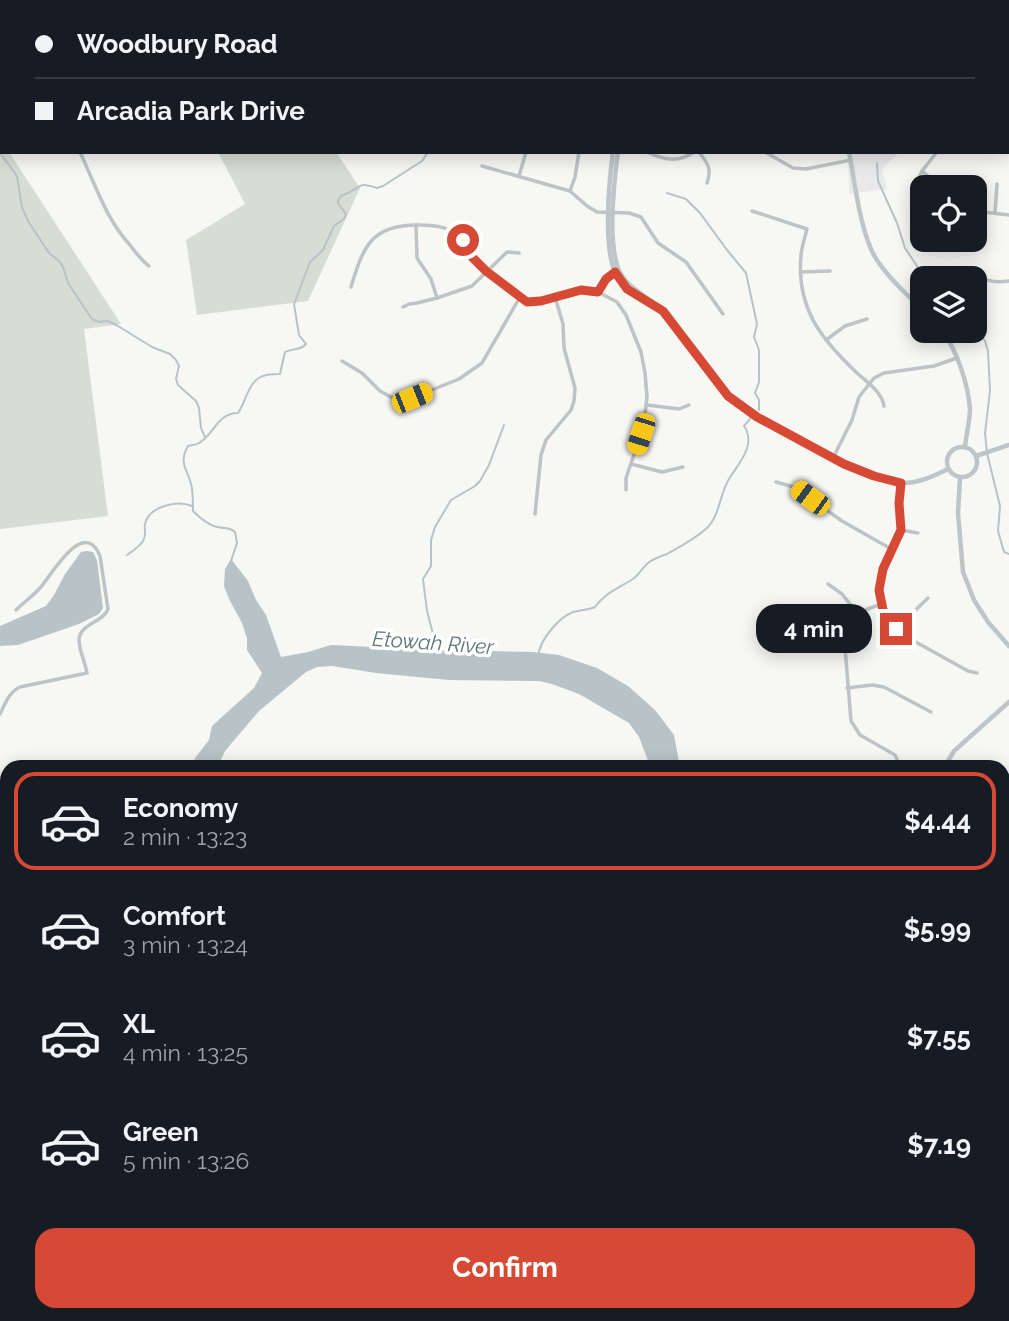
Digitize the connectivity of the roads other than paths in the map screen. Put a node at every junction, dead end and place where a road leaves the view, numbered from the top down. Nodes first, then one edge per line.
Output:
1 (81, 154) edge
2 (525, 154) edge
3 (579, 154) edge
4 (615, 154) edge
5 (651, 154) edge
6 (691, 154) edge
7 (700, 154) edge
8 (768, 154) edge
9 (850, 154) edge
10 (935, 154) edge
11 (851, 160) junction
12 (482, 166) dead end
13 (922, 171) junction
14 (920, 175) edge
15 (927, 175) edge
16 (519, 176) junction
17 (707, 183) dead end
18 (997, 184) dead end
19 (570, 191) junction
20 (751, 211) dead end
21 (611, 212) junction
22 (987, 212) edge
23 (995, 213) junction
24 (1009, 215) edge
25 (416, 225) junction
26 (519, 253) dead end
27 (149, 266) dead end
28 (486, 271) junction
29 (617, 271) junction
30 (831, 271) dead end
31 (801, 272) junction
32 (987, 281) edge
33 (1009, 281) edge
34 (351, 287) dead end
35 (598, 292) junction
36 (520, 297) junction
37 (555, 297) junction
38 (910, 297) edge
39 (437, 298) junction
40 (403, 307) dead end
41 (723, 314) dead end
42 (867, 318) dead end
43 (826, 341) junction
44 (949, 343) edge
45 (957, 358) junction
46 (342, 361) dead end
47 (869, 383) junction
48 (646, 405) junction
49 (689, 405) dead end
50 (884, 406) dead end
51 (1009, 445) edge
52 (965, 447) junction
53 (976, 456) junction
54 (833, 458) junction
55 (631, 464) junction
56 (683, 467) dead end
57 (948, 469) junction
58 (960, 478) junction
59 (776, 482) dead end
60 (901, 483) junction
61 (626, 490) dead end
62 (535, 514) dead end
63 (901, 530) junction
64 (918, 533) dead end
65 (893, 550) junction
66 (828, 584) dead end
67 (928, 598) dead end
68 (882, 604) junction
69 (16, 611) dead end
70 (857, 613) junction
71 (896, 629) junction
72 (1009, 646) edge
73 (977, 673) dead end
74 (848, 688) junction
75 (1009, 702) edge
76 (931, 712) dead end
77 (0, 715) edge
78 (897, 760) edge
79 (949, 760) edge

1 - 27 street
2 - 16 street
3 - 19 street
4 - 21 street
5 - 6 street
7 - 17 street
8 - 11 street
9 - 11 street
10 - 13 street
11 - 38 street
12 - 16 street
13 - 14 street
13 - 15 street
16 - 19 street
18 - 23 street
19 - 21 street
20 - 31 street
21 - 29 street
21 - 41 street
22 - 23 street
23 - 24 street
25 - 28 street
25 - 34 street
25 - 39 street
26 - 28 street
28 - 36 street
28 - 39 street
29 - 35 street
29 - 54 street
30 - 31 street
31 - 43 street
32 - 33 street
35 - 37 street
35 - 48 street
36 - 37 street
36 - 46 street
37 - 62 street
39 - 40 street
42 - 43 street
43 - 47 street
44 - 45 street
45 - 47 street
45 - 52 street
47 - 50 street
47 - 54 street
48 - 49 street
48 - 55 street
51 - 53 street
52 - 53 street
52 - 57 street
53 - 58 street
54 - 60 street
55 - 56 street
55 - 61 street
57 - 58 street
57 - 60 street
58 - 72 street
59 - 65 street
60 - 63 street
63 - 64 street
63 - 65 street
65 - 68 street
66 - 70 street
67 - 71 street
68 - 70 street
68 - 71 street
69 - 77 street
70 - 74 street
71 - 73 street
74 - 76 street
74 - 78 street
75 - 79 street

